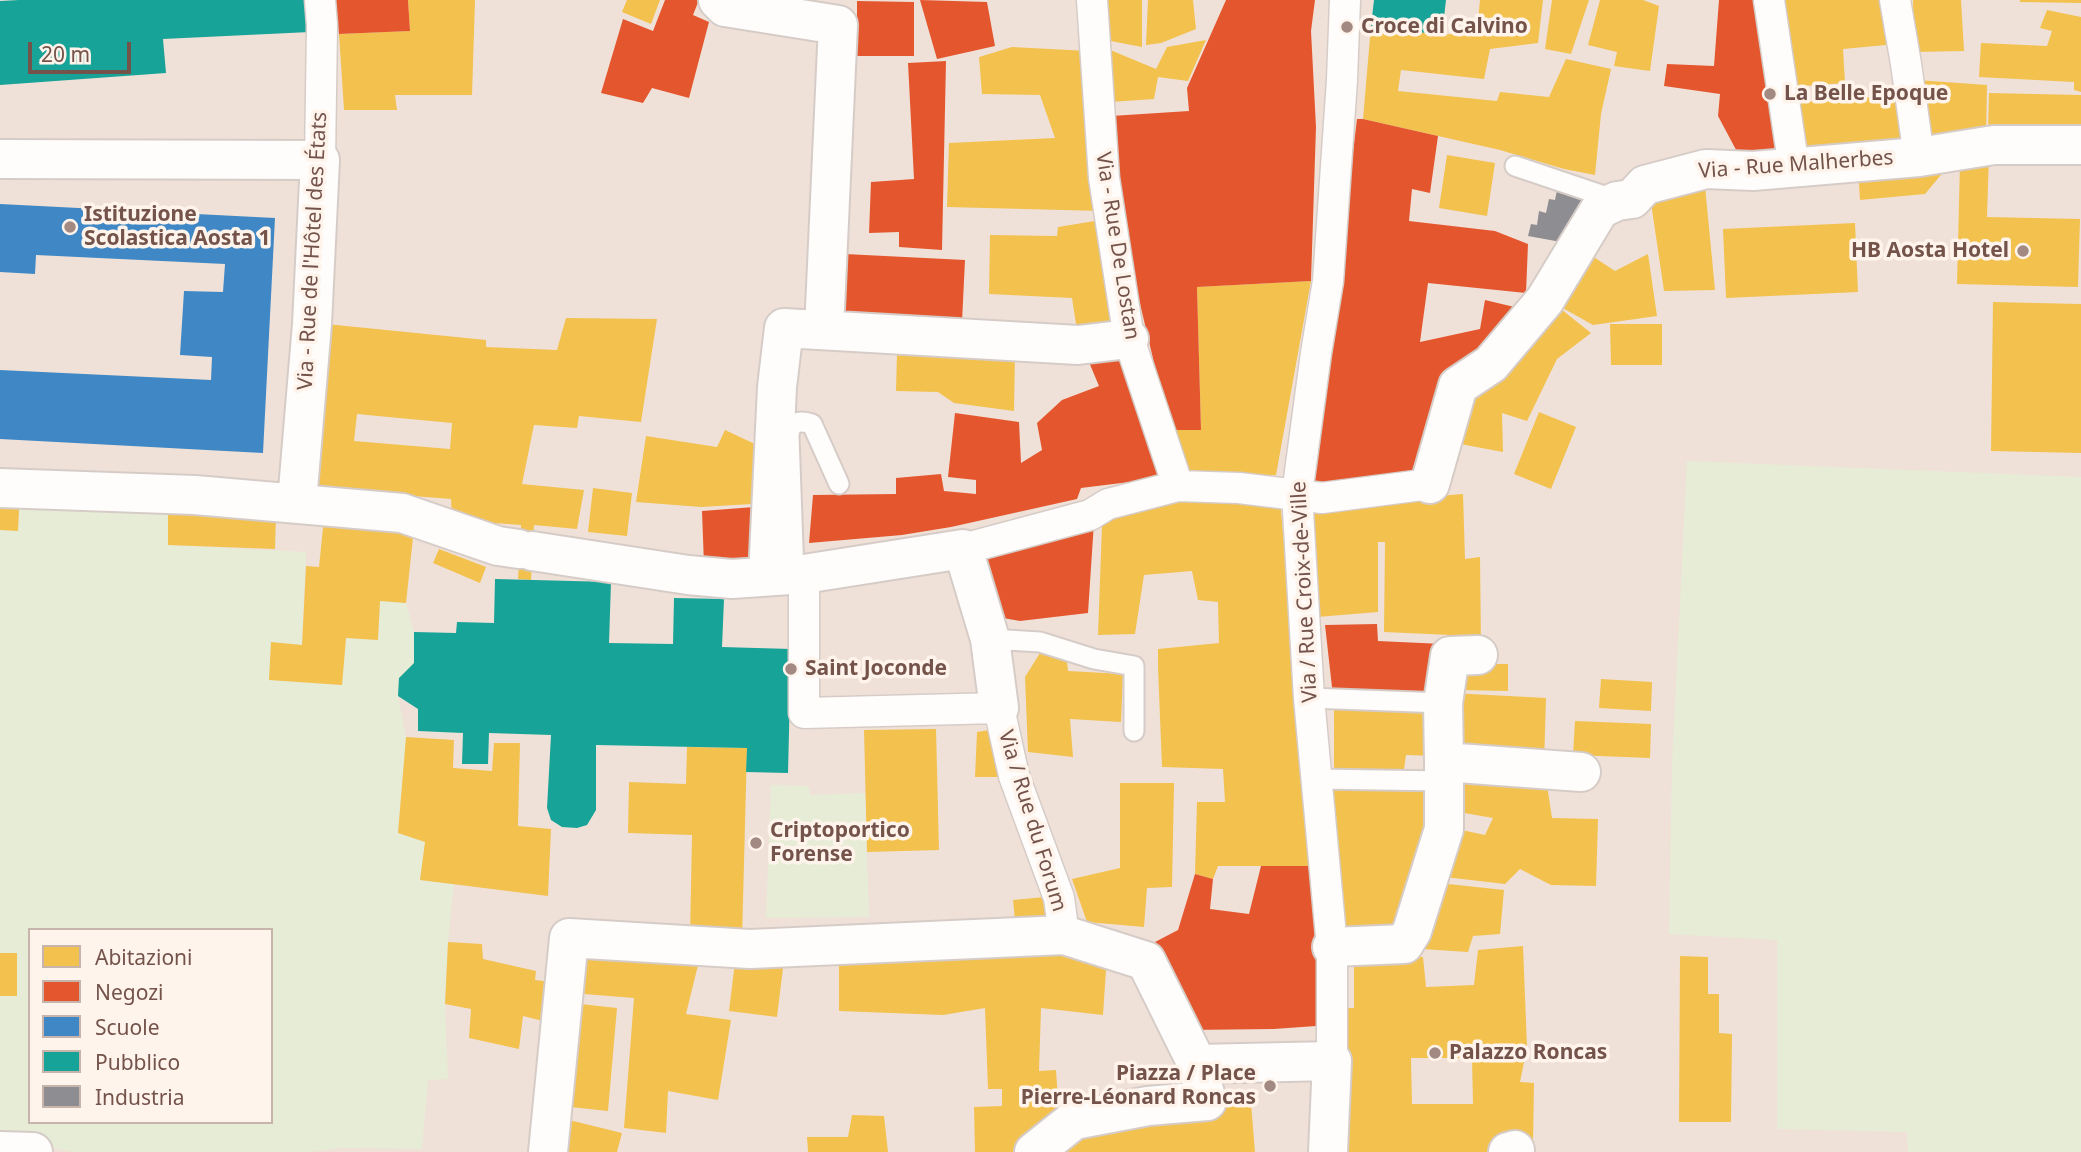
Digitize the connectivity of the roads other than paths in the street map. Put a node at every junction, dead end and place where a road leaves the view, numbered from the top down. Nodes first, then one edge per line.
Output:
1 (320, 0) edge
2 (718, 0) edge
3 (1092, 0) edge
4 (1345, 0) edge
5 (1769, 0) edge
6 (1895, 0) edge
7 (2081, 145) edge
8 (1919, 157) junction
9 (0, 159) edge
10 (320, 160) junction
11 (1515, 166) dead end
12 (1794, 168) junction
13 (1617, 201) junction
14 (824, 330) junction
15 (1129, 339) junction
16 (839, 484) dead end
17 (1430, 484) joint
18 (1178, 485) junction
19 (0, 488) edge
20 (1297, 494) junction
21 (297, 502) junction
22 (963, 548) junction
23 (789, 575) junction
24 (990, 639) junction
25 (1478, 656) dead end
26 (1309, 698) junction
27 (1443, 703) junction
28 (999, 708) junction
29 (1134, 731) dead end
30 (1444, 771) junction
31 (1581, 772) dead end
32 (1317, 779) junction
33 (1064, 935) junction
34 (1332, 947) junction
35 (1332, 1061) junction
36 (1197, 1064) junction
37 (0, 1151) edge
38 (33, 1152) edge
39 (548, 1152) edge
40 (1034, 1152) edge
41 (1328, 1152) edge

1 - 10 street, Via - Rue de l'Hôtel des États
2 - 14 street
3 - 15 street, Via - Rue De Lostan
4 - 20 street, Via / Rue Croix-de-Ville
5 - 12 street
6 - 8 street
7 - 8 street, Via - Rue Malherbes
8 - 12 street, Via - Rue Malherbes
9 - 10 street
10 - 21 street, Via - Rue de l'Hôtel des États
11 - 13 lane
12 - 13 street, Via - Rue Malherbes
13 - 17 street, Via - Rue Malherbes
14 - 15 street
14 - 23 street
15 - 18 street, Via - Rue De Lostan
16 - 23 lane
17 - 20 street
18 - 20 street
18 - 22 street
19 - 21 street
20 - 26 street, Via / Rue Croix-de-Ville
21 - 23 street
22 - 23 street
22 - 24 street
23 - 28 street
24 - 28 street
24 - 29 lane
25 - 27 street
26 - 27 lane
26 - 32 street, Via / Rue Croix-de-Ville
27 - 30 street
28 - 33 street, Via / Rue du Forum
30 - 31 street
30 - 32 lane
30 - 34 street
32 - 34 street, Via / Rue Croix-de-Ville
33 - 36 street
33 - 39 street
34 - 35 street, Via / Rue Croix-de-Ville
35 - 36 street
35 - 41 street
36 - 40 street
37 - 38 street

